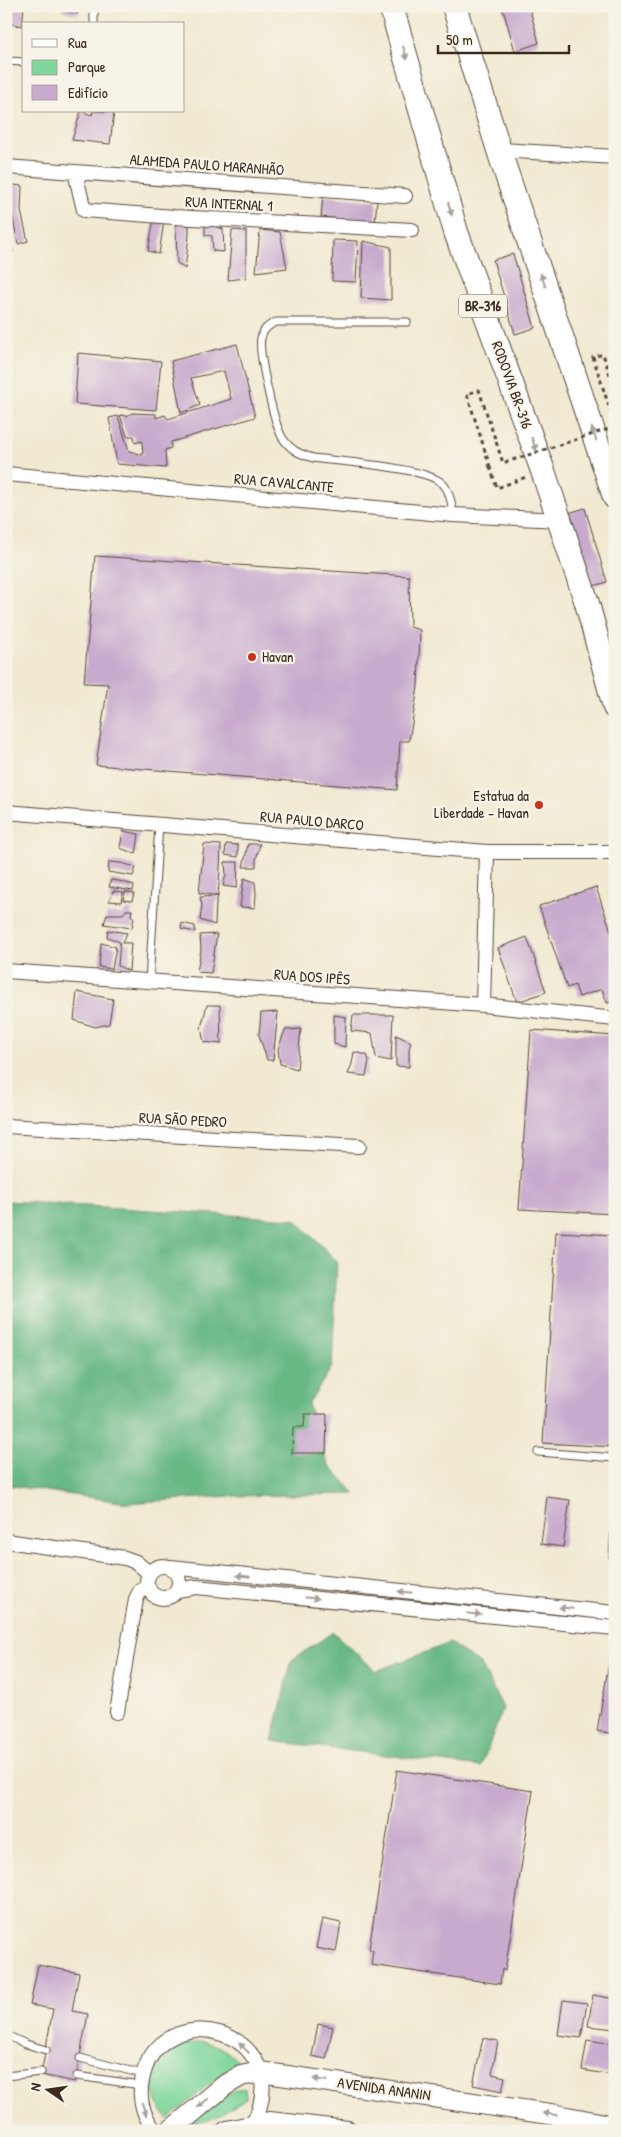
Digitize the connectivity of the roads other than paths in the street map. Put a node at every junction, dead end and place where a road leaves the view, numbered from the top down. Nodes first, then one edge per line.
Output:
1 (94, 6) edge
2 (391, 6) edge
3 (454, 6) edge
4 (94, 22) edge
5 (6, 61) edge
6 (22, 62) edge
7 (500, 150) junction
8 (615, 157) edge
9 (6, 167) edge
10 (75, 172) junction
11 (406, 196) dead end
12 (412, 230) dead end
13 (407, 322) dead end
14 (6, 474) edge
15 (614, 491) edge
16 (453, 515) junction
17 (560, 520) junction
18 (615, 706) edge
19 (6, 812) edge
20 (159, 825) junction
21 (486, 852) junction
22 (615, 852) edge
23 (6, 971) edge
24 (149, 982) junction
25 (483, 1005) junction
26 (615, 1020) edge
27 (6, 1126) edge
28 (359, 1146) dead end
29 (538, 1452) dead end
30 (615, 1458) edge
31 (6, 1542) edge
32 (171, 1567) junction
33 (148, 1580) junction
34 (177, 1590) junction
35 (615, 1613) edge
36 (615, 1628) edge
37 (117, 1712) dead end
38 (6, 2035) edge
39 (46, 2050) dead end
40 (80, 2058) dead end
41 (42, 2072) dead end
42 (260, 2072) junction
43 (6, 2076) edge
44 (77, 2076) dead end
45 (142, 2080) junction
46 (253, 2124) junction
47 (615, 2126) edge
48 (156, 2131) edge
49 (170, 2131) edge
50 (227, 2131) edge
51 (347, 2131) edge

1 - 4 lane
2 -> 17 highway, RODOVIA BR-316 / BR-316
3 - 7 highway
5 - 6 lane
7 - 8 street
15 -> 7 highway
9 - 10 street, ALAMEDA PAULO MARANHÃO
10 - 11 street, ALAMEDA PAULO MARANHÃO
10 - 12 street, RUA INTERNAL 1
13 - 16 lane
14 - 16 street, RUA CAVALCANTE
16 - 17 street, RUA CAVALCANTE
17 - 18 highway, RODOVIA BR-316 / BR-316
19 - 20 street, RUA PAULO DARCO
20 - 21 street, RUA PAULO DARCO
20 - 24 lane
21 - 22 street, RUA PAULO DARCO
21 - 25 street
23 - 24 street, RUA DOS IPÊS
24 - 25 street, RUA DOS IPÊS
25 - 26 street, RUA DOS IPÊS
27 - 28 street, RUA SÃO PEDRO
29 - 30 lane
31 - 33 street
32 - 33 street
32 - 34 street
35 -> 32 street
33 - 34 street
33 - 37 street
34 -> 36 street
38 - 39 lane
40 - 45 lane
41 - 43 lane
42 -> 45 street
42 - 46 street
47 -> 42 main road, AVENIDA ANANIN
42 -> 49 main road, AVENIDA ANANIN
44 - 45 lane
45 -> 48 street
46 - 50 main road
46 - 51 main road

